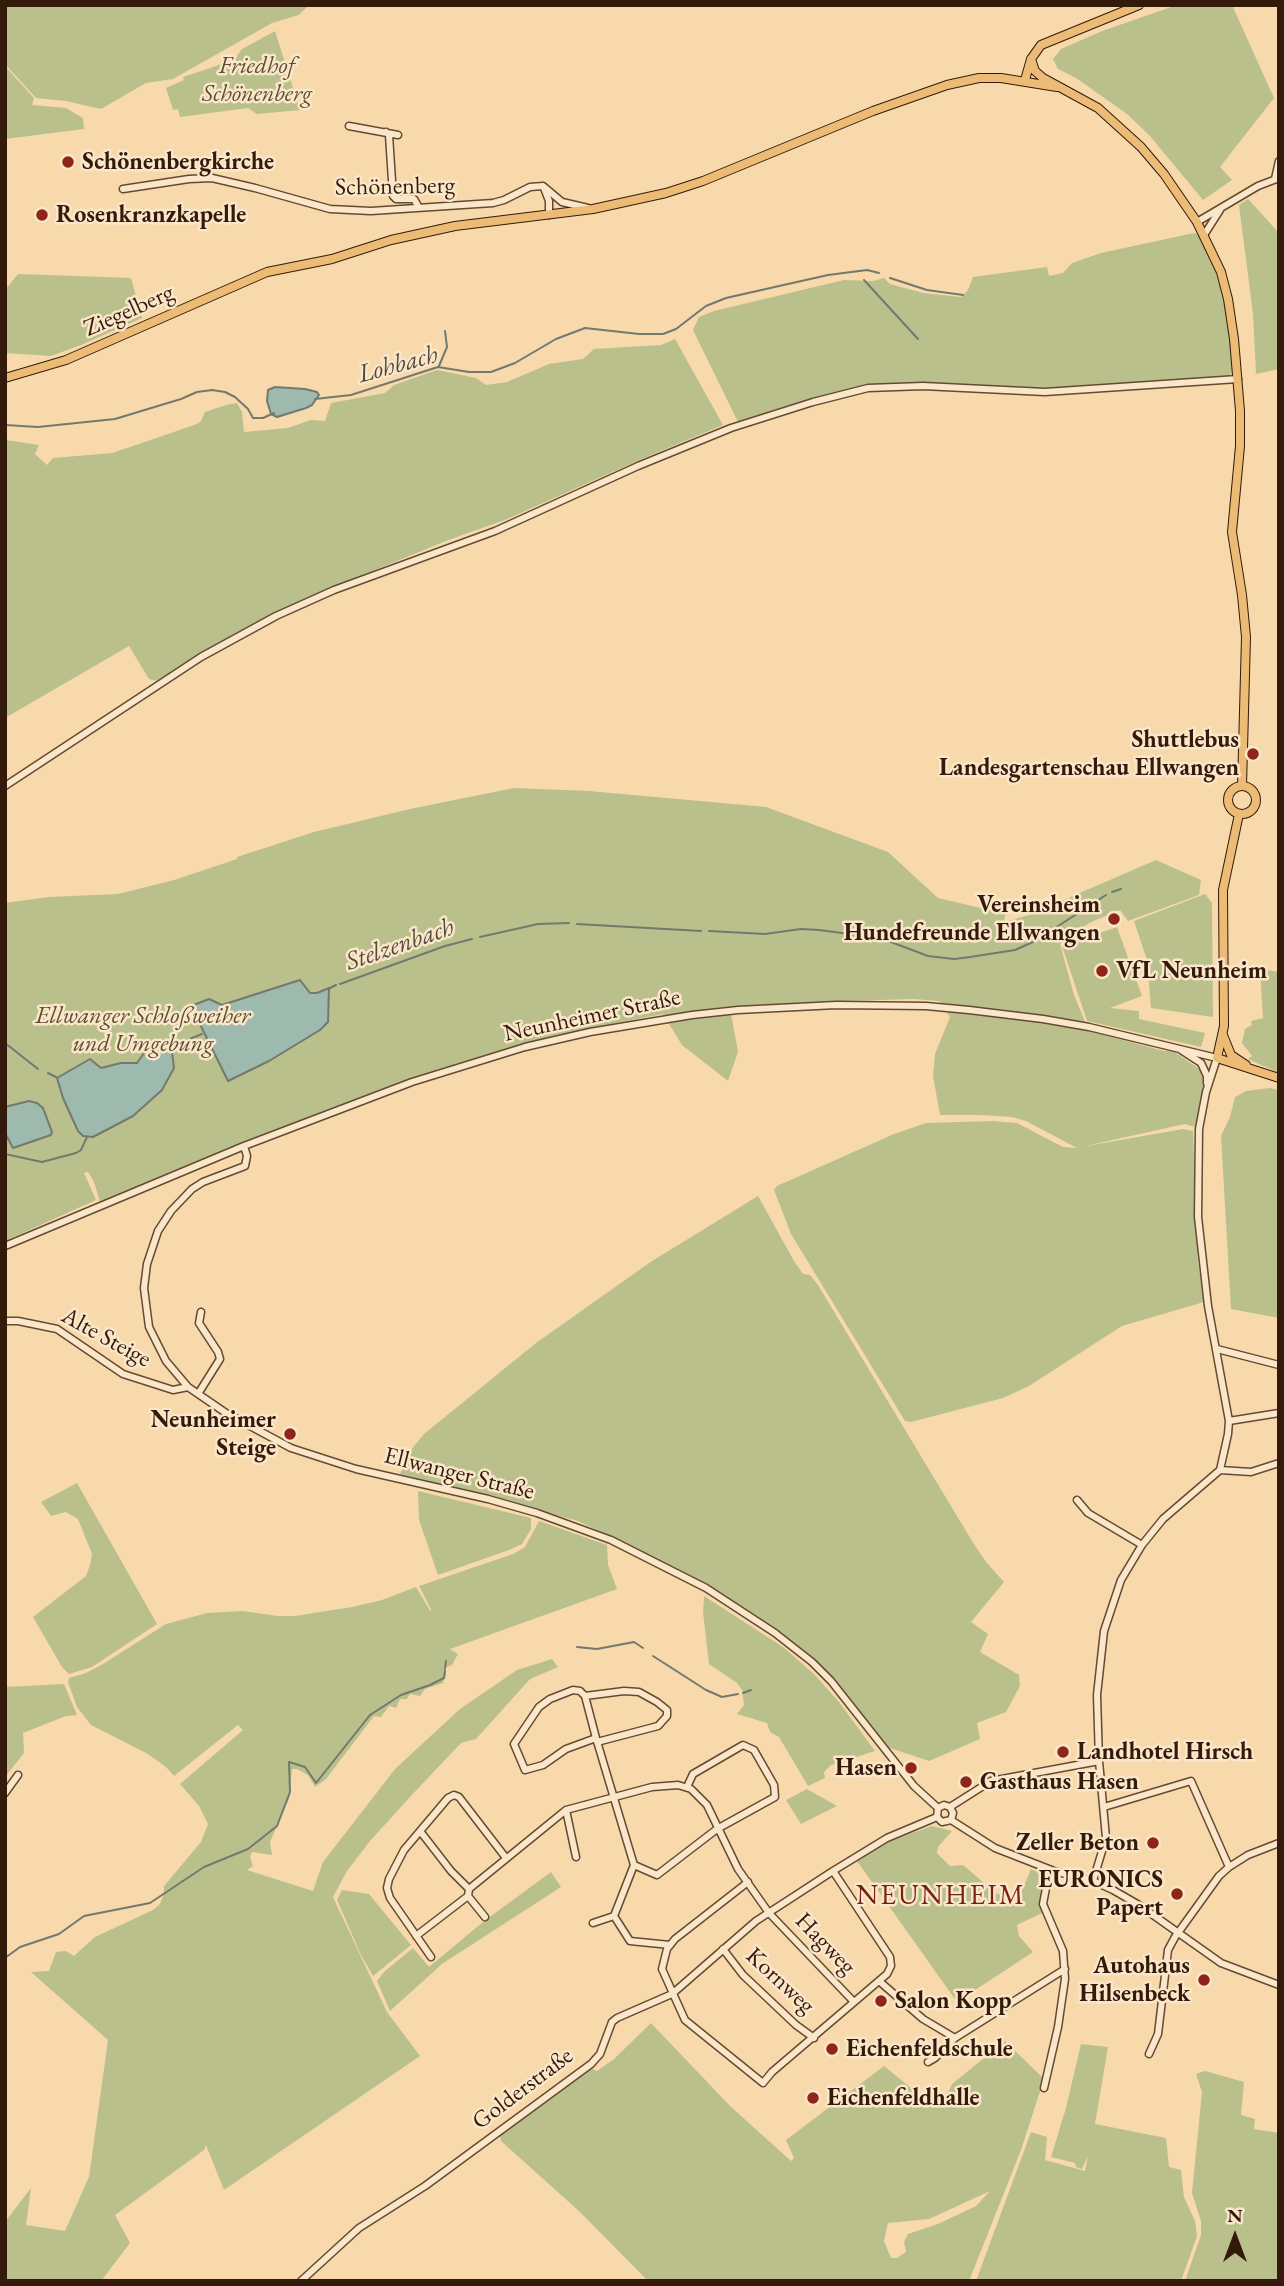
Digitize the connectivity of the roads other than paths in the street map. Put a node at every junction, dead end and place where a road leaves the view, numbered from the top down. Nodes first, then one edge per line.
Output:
1 (1139, 5) edge
2 (1031, 59) junction
3 (1025, 80) junction
4 (1057, 87) junction
5 (349, 126) dead end
6 (386, 132) junction
7 (398, 135) dead end
8 (1279, 161) edge
9 (1277, 179) edge
10 (543, 186) junction
11 (123, 189) dead end
12 (557, 199) junction
13 (418, 206) junction
14 (1221, 208) junction
15 (593, 209) junction
16 (551, 214) junction
17 (1197, 222) junction
18 (1205, 235) junction
19 (5, 379) edge
20 (1238, 379) junction
21 (5, 786) edge
22 (1242, 786) junction
23 (1239, 814) junction
24 (1223, 1034) junction
25 (1175, 1047) junction
26 (1217, 1058) junction
27 (1251, 1069) junction
28 (1279, 1078) edge
29 (1206, 1092) junction
30 (244, 1146) junction
31 (5, 1246) edge
32 (201, 1312) dead end
33 (5, 1321) edge
34 (1217, 1349) junction
35 (1279, 1365) edge
36 (188, 1387) junction
37 (198, 1394) junction
38 (1279, 1413) edge
39 (1229, 1421) junction
40 (1279, 1464) edge
41 (1220, 1470) junction
42 (1077, 1500) dead end
43 (1142, 1545) junction
44 (584, 1696) junction
45 (597, 1740) junction
46 (1099, 1761) junction
47 (18, 1775) dead end
48 (687, 1787) junction
49 (5, 1793) edge
50 (615, 1799) junction
51 (950, 1807) junction
52 (1104, 1807) junction
53 (938, 1808) junction
54 (566, 1810) junction
55 (937, 1817) junction
56 (951, 1820) junction
57 (717, 1829) junction
58 (420, 1831) junction
59 (1279, 1843) edge
60 (576, 1857) dead end
61 (506, 1858) junction
62 (634, 1865) junction
63 (1228, 1867) junction
64 (833, 1871) junction
65 (1054, 1871) junction
66 (1093, 1881) junction
67 (748, 1882) junction
68 (469, 1892) junction
69 (769, 1913) junction
70 (614, 1916) junction
71 (485, 1917) dead end
72 (593, 1923) dead end
73 (1178, 1933) junction
74 (416, 1936) junction
75 (670, 1945) junction
76 (723, 1950) junction
77 (431, 1957) dead end
78 (1065, 1969) junction
79 (879, 1981) junction
80 (1279, 1985) edge
81 (671, 1994) junction
82 (854, 2002) junction
83 (814, 2038) junction
84 (955, 2038) junction
85 (1149, 2054) dead end
86 (928, 2062) dead end
87 (1044, 2088) dead end
88 (301, 2281) edge

1 - 2 main road
2 - 3 main road
2 - 4 main road
3 - 4 main road, Ziegelberg
3 - 15 main road, Ziegelberg
4 - 17 main road
5 - 6 street
6 - 7 street
6 - 13 street
8 - 9 street
9 - 14 street
10 - 12 street
10 - 13 street, Schönenberg
10 - 16 street
11 - 13 street, Schönenberg
12 - 15 street
12 - 16 street
14 - 17 street
14 - 18 street
15 - 16 main road, Ziegelberg
16 - 19 main road, Ziegelberg
17 - 18 main road
18 - 20 main road
20 - 21 street
20 - 22 main road
22 - 23 main road
22 - 23 main road
23 - 24 main road
24 - 26 main road
24 - 27 main road
25 - 26 street, Neunheimer Straße
25 - 29 street
25 - 30 street, Neunheimer Straße
26 - 27 main road
26 - 29 street
27 - 28 main road
29 - 34 street
30 - 31 street, Neunheimer Straße
30 - 36 street, Ellwanger Straße
32 - 37 street
33 - 36 street, Alte Steige
34 - 35 street
34 - 39 street
36 - 37 street, Ellwanger Straße
37 - 53 street, Ellwanger Straße
38 - 39 street
39 - 41 street
40 - 41 street
41 - 43 street
42 - 43 street
43 - 46 street
44 - 45 street
44 - 45 street
44 - 45 street
45 - 50 street
46 - 51 street
46 - 52 street
47 - 49 street
48 - 50 street
48 - 57 street, Hagweg
48 - 57 street
50 - 54 street
50 - 62 street
51 - 53 street
51 - 56 street
52 - 63 street
52 - 66 street
53 - 55 street
54 - 60 street
54 - 61 street
55 - 56 street
55 - 64 street, Golderstraße
56 - 65 street
57 - 62 street
57 - 67 street, Hagweg
58 - 61 street
58 - 68 street
58 - 74 street
59 - 63 street
61 - 68 street
62 - 70 street
63 - 73 street
64 - 69 street, Golderstraße
64 - 79 street
65 - 66 street
65 - 78 street
66 - 73 street
67 - 69 street, Hagweg
67 - 75 street
68 - 71 street
68 - 74 street
69 - 76 street, Golderstraße
69 - 82 street, Hagweg
70 - 72 street
70 - 75 street
73 - 80 street
73 - 85 street
74 - 77 street
75 - 81 street
76 - 81 street, Golderstraße
76 - 83 street, Kornweg
78 - 84 street
78 - 87 street
79 - 82 street
79 - 84 street
81 - 83 street
81 - 88 street, Golderstraße
82 - 83 street
84 - 86 street

